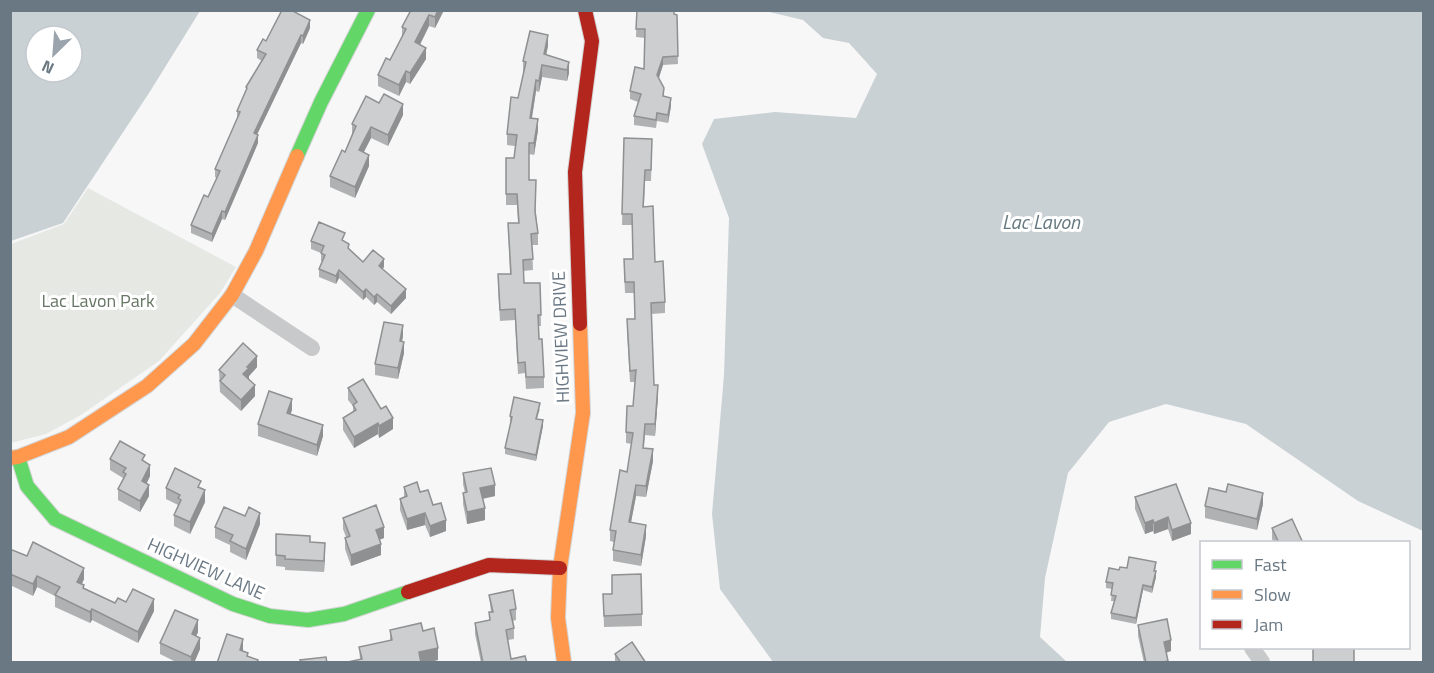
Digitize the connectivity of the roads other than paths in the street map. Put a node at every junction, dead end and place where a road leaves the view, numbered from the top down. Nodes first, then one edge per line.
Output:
1 (368, 10) edge
2 (585, 10) edge
3 (232, 295) junction
4 (312, 348) dead end
5 (14, 457) edge
6 (560, 568) junction
7 (1253, 649) edge
8 (564, 663) edge
9 (1262, 663) edge

1 - 3 street
2 - 6 street, HIGHVIEW DRIVE
3 - 4 street
3 - 5 street
5 - 6 street, HIGHVIEW LANE
6 - 8 street, HIGHVIEW DRIVE
7 - 9 street

